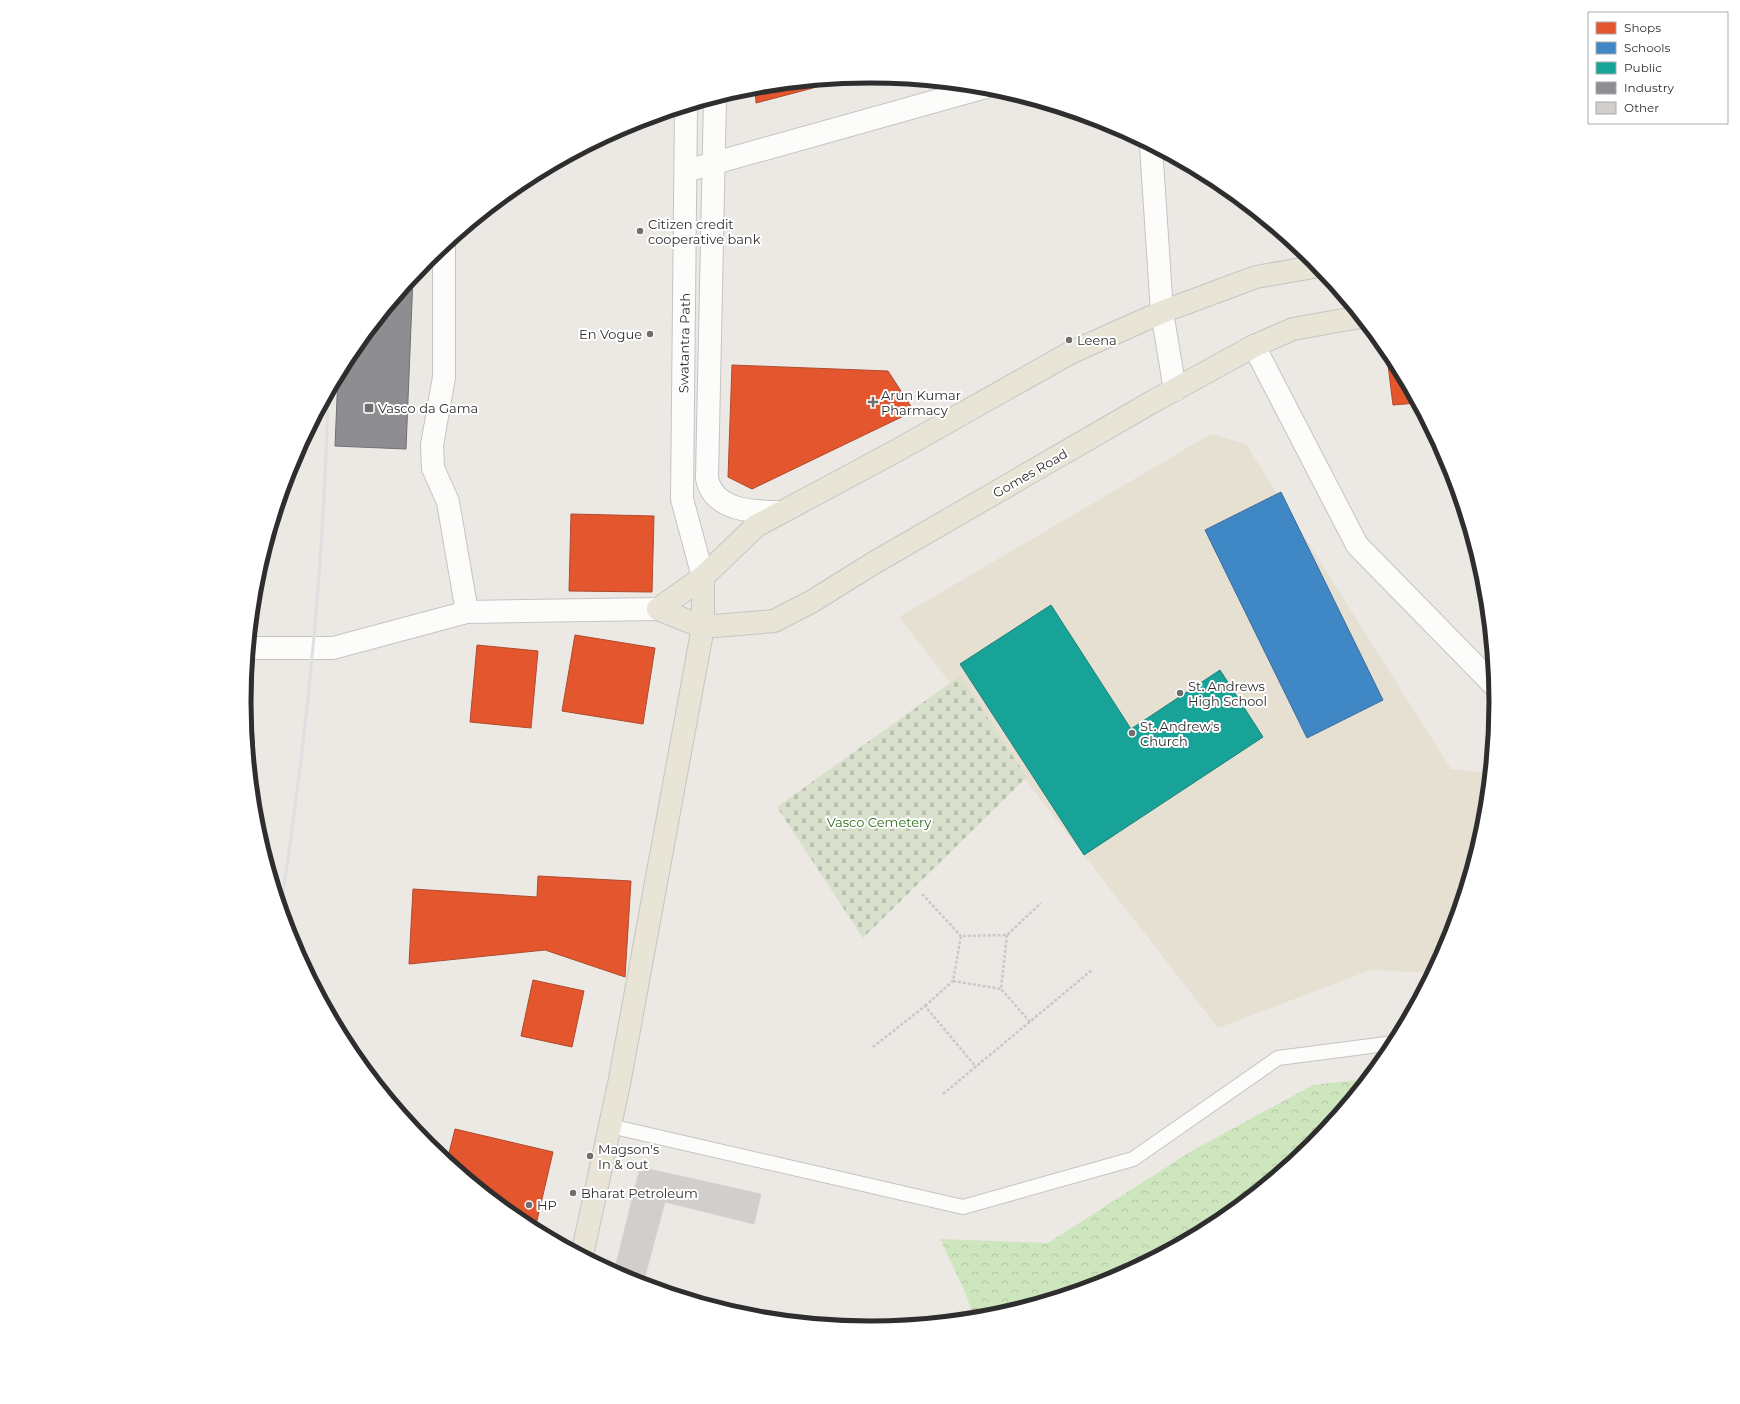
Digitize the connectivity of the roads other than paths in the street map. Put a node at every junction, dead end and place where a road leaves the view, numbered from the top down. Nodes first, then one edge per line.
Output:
1 (970, 91) edge
2 (715, 103) edge
3 (686, 111) edge
4 (1151, 151) edge
5 (715, 162) junction
6 (686, 170) junction
7 (444, 253) edge
8 (1311, 267) edge
9 (1162, 312) junction
10 (1355, 318) edge
11 (1254, 346) junction
12 (1175, 390) junction
13 (780, 512) junction
14 (703, 577) junction
15 (658, 609) junction
16 (467, 612) junction
17 (703, 627) junction
18 (253, 648) edge
19 (1488, 679) edge
20 (1386, 1044) edge
21 (610, 1126) junction
22 (583, 1250) edge

1 - 5 street
2 - 5 street, Swatantra Path
3 - 6 street, Swatantra Path
4 - 9 street
5 - 6 street
5 - 13 street, Swatantra Path
6 - 14 street, Swatantra Path
7 - 16 street
8 - 9 main road
9 - 12 street
9 - 13 main road
10 - 11 main road, Gomes Road
11 - 12 main road, Gomes Road
11 - 19 street
12 - 17 main road, Gomes Road
13 - 14 main road
14 - 15 main road
14 - 17 main road
15 - 16 street
15 - 17 main road
16 - 18 street
17 - 21 main road
20 - 21 lane
21 - 22 main road

